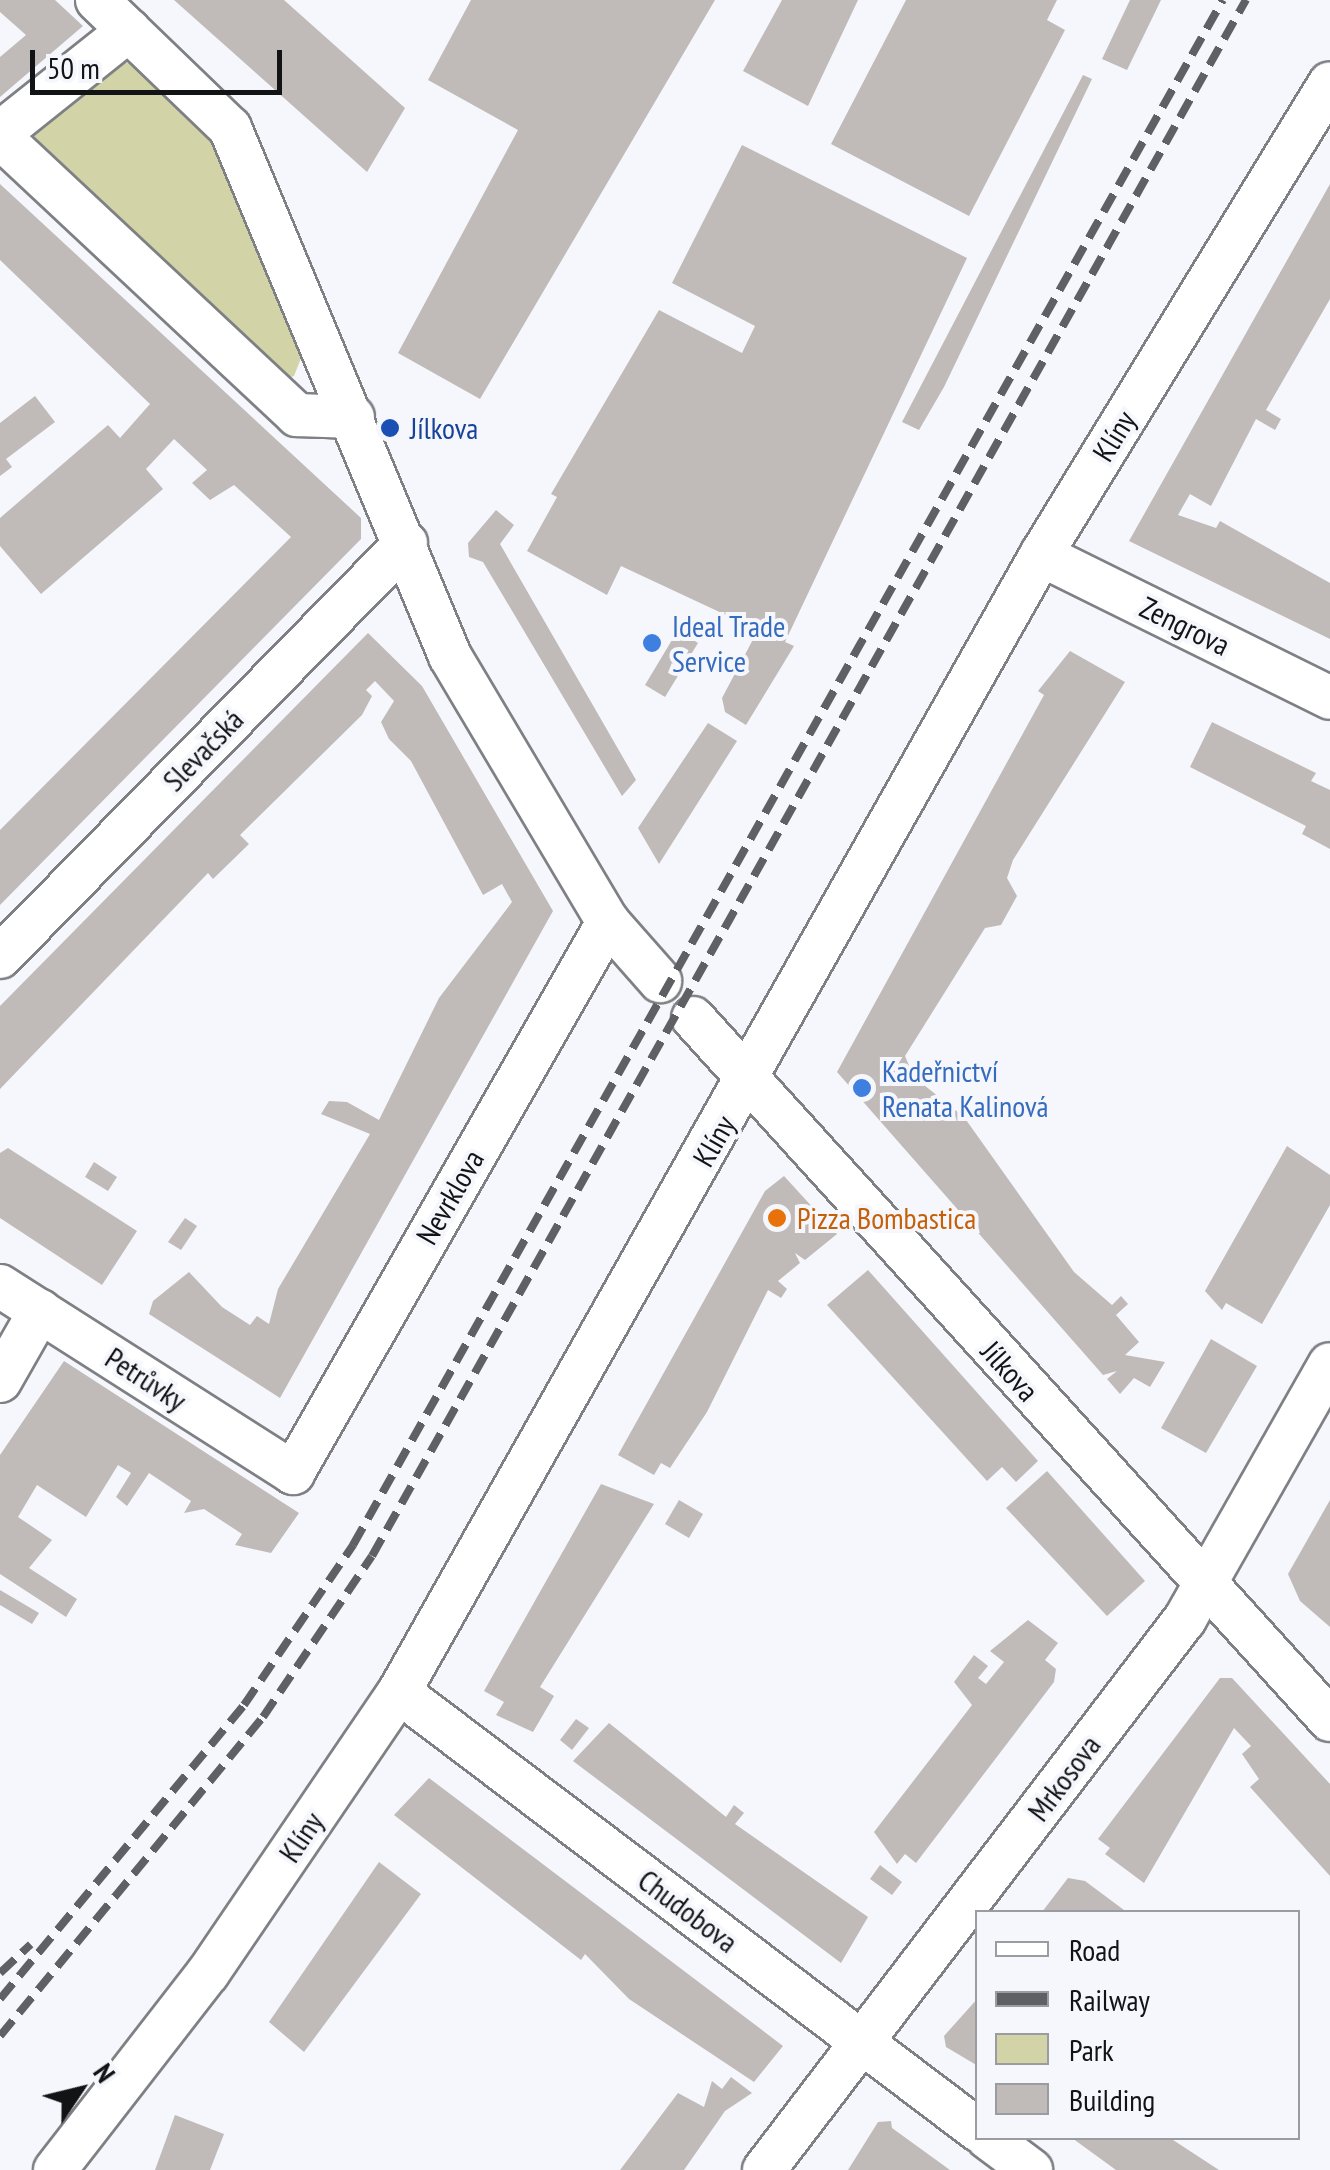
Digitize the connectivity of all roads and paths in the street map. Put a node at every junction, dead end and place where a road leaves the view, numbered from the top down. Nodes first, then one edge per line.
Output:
1 (96, 0) edge
2 (129, 30) junction
3 (1330, 83) edge
4 (0, 135) edge
5 (353, 417) junction
6 (406, 543) junction
7 (1041, 555) junction
8 (1330, 698) edge
9 (608, 922) junction
10 (0, 957) edge
11 (660, 981) dead end
12 (693, 1018) dead end
13 (749, 1080) junction
14 (0, 1286) edge
15 (40, 1312) junction
16 (1330, 1364) edge
17 (0, 1381) edge
18 (293, 1473) joint
19 (1205, 1587) junction
20 (399, 1692) junction
21 (1330, 1720) edge
22 (864, 2044) junction
23 (975, 2128) edge
24 (991, 2140) edge
25 (55, 2170) edge
26 (764, 2170) edge
27 (1031, 2170) edge

1 - 2 street
2 - 4 street
2 - 5 street
3 - 7 street, Klíny
4 - 5 street
5 - 6 street
6 - 9 street
6 - 10 street, Slevačská
7 - 8 street, Zengrova
7 - 13 street, Klíny
9 - 11 street
9 - 18 street, Nevrklova
12 - 13 street, Jílkova
13 - 19 street, Jílkova
13 - 20 street, Klíny
14 - 15 street, Petrůvky
15 - 17 street
15 - 18 street, Petrůvky
16 - 19 street, Mrkosova
19 - 21 street, Jílkova
19 - 22 street, Mrkosova
20 - 22 street, Chudobova
20 - 25 street, Klíny
22 - 23 street, Chudobova
22 - 26 street, Mrkosova
24 - 27 street

